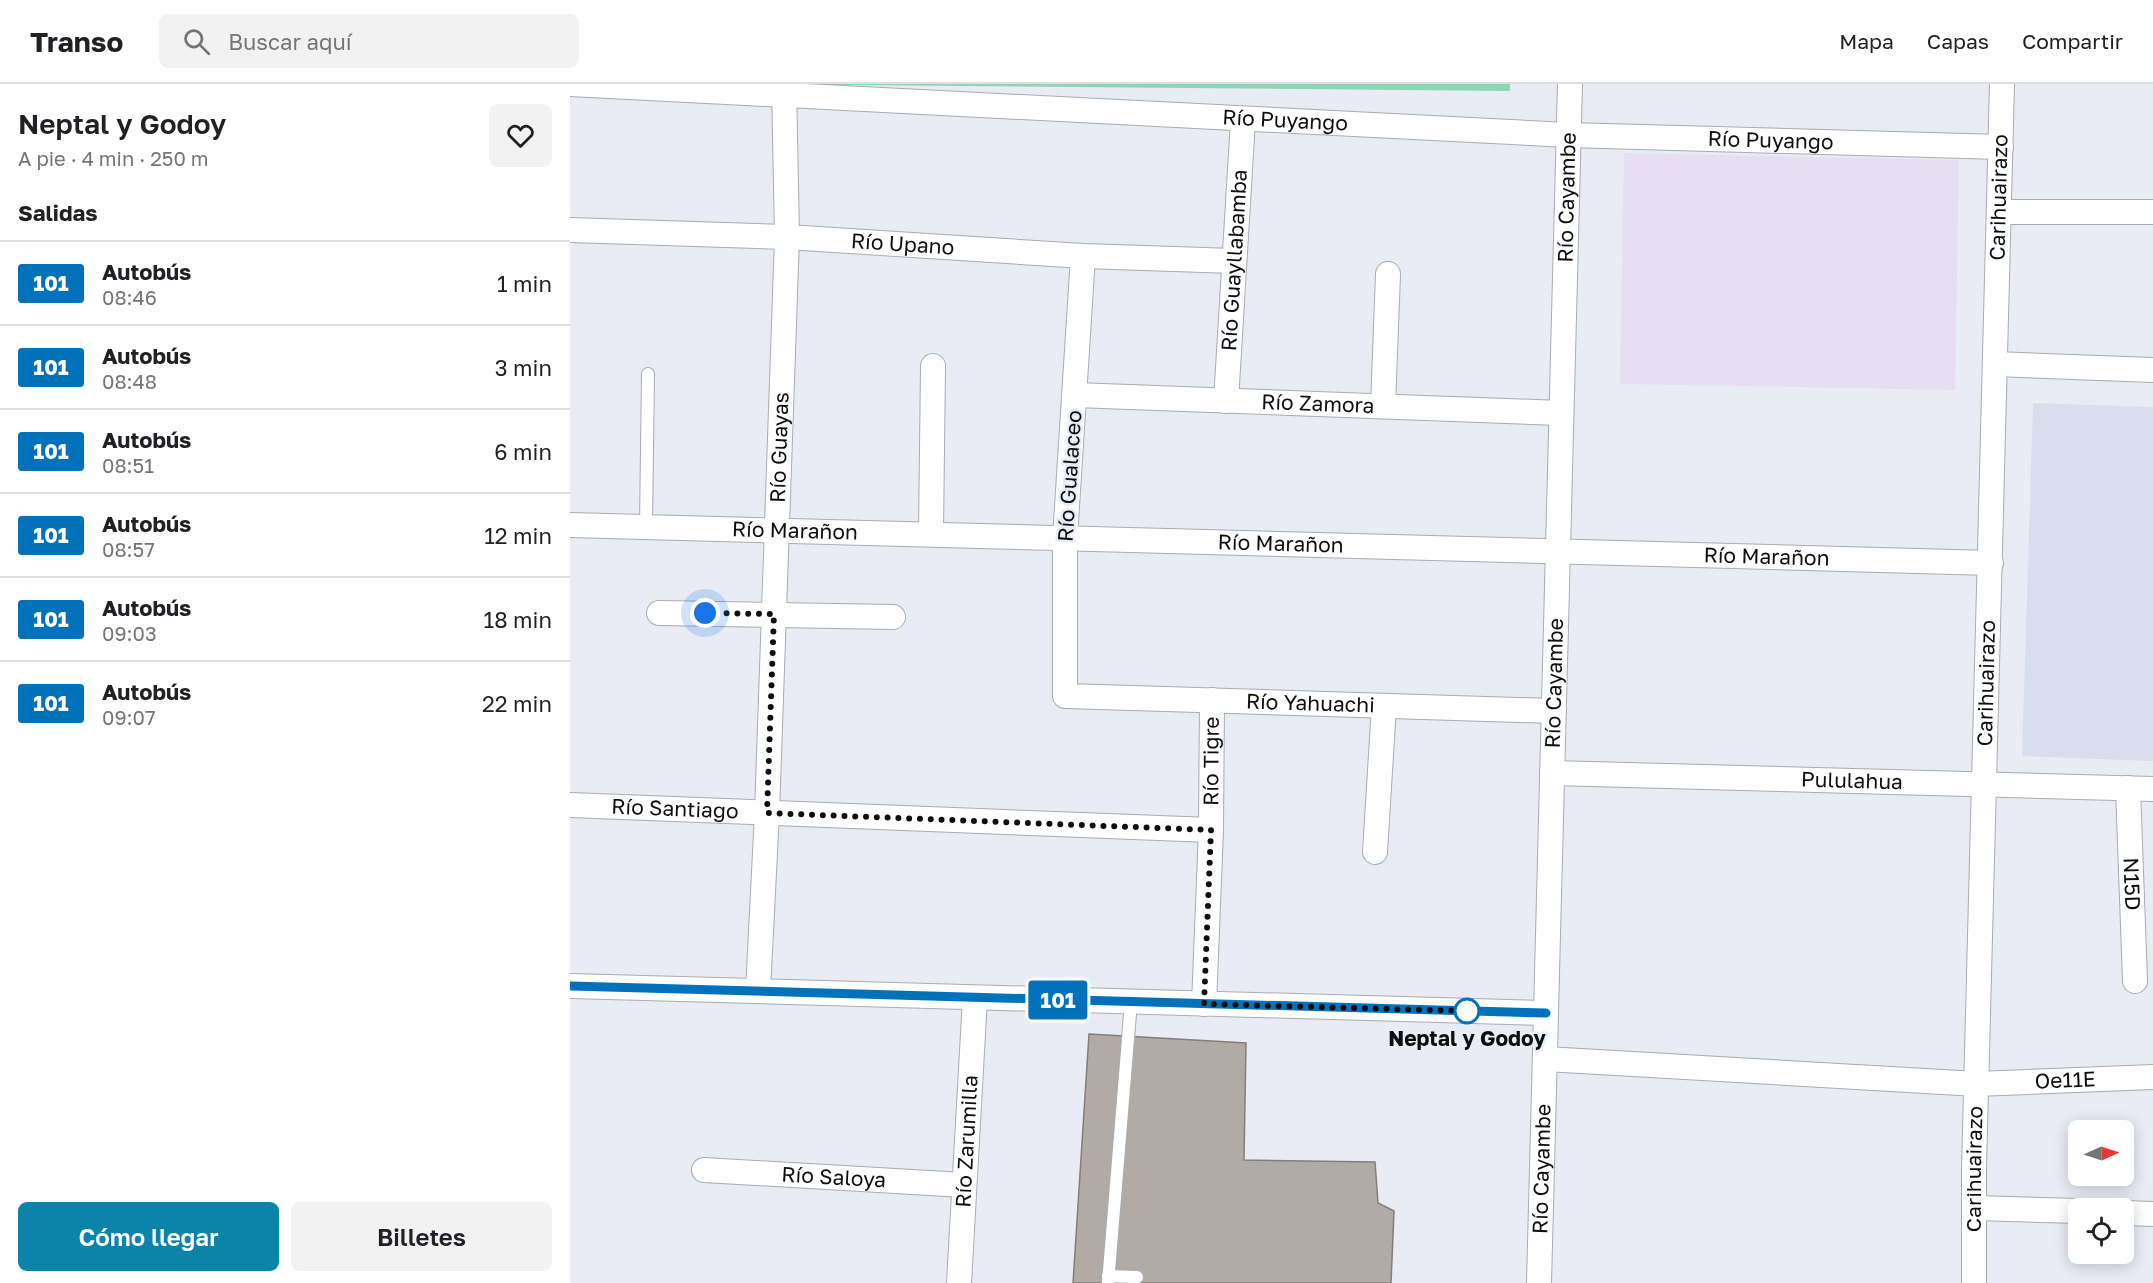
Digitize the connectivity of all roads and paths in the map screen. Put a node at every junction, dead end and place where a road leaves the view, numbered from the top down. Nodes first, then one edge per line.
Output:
1 (570, 84) edge
2 (1570, 84) edge
3 (2002, 84) edge
4 (784, 89) edge
5 (1243, 120) junction
6 (1568, 135) junction
7 (2001, 147) junction
8 (2001, 212) junction
9 (2153, 212) edge
10 (570, 230) edge
11 (787, 237) junction
12 (1083, 255) junction
13 (1234, 261) junction
14 (1388, 274) dead end
15 (1995, 364) junction
16 (933, 366) dead end
17 (2153, 370) edge
18 (648, 374) dead end
19 (1075, 395) junction
20 (1226, 400) junction
21 (1383, 406) junction
22 (1561, 413) junction
23 (570, 525) edge
24 (646, 525) junction
25 (777, 529) junction
26 (931, 533) junction
27 (1065, 538) junction
28 (1559, 551) junction
29 (1991, 563) junction
30 (659, 613) dead end
31 (774, 614) junction
32 (893, 617) dead end
33 (1065, 696) joint
34 (1212, 699) junction
35 (1384, 706) junction
36 (1554, 711) junction
37 (1552, 773) junction
38 (1984, 784) junction
39 (2128, 788) junction
40 (2153, 789) edge
41 (570, 805) edge
42 (767, 813) junction
43 (1211, 830) junction
44 (1375, 852) dead end
45 (2135, 981) dead end
46 (570, 986) edge
47 (758, 991) junction
48 (975, 998) junction
49 (1131, 1002) junction
50 (1204, 1004) junction
51 (1546, 1013) junction
52 (1546, 1059) junction
53 (2153, 1077) edge
54 (1977, 1084) junction
55 (704, 1170) dead end
56 (964, 1185) junction
57 (1975, 1208) junction
58 (2068, 1211) edge
59 (2134, 1213) edge
60 (2153, 1214) edge
61 (1137, 1277) dead end
62 (1108, 1280) edge
63 (959, 1283) edge
64 (1539, 1283) edge
65 (1974, 1283) edge

1 - 4 street, Río Puyango
2 - 6 street, Río Cayambe
3 - 7 street, Carihuairazo
4 - 5 street, Río Puyango
4 - 11 street, Río Guayas
5 - 6 street, Río Puyango
5 - 13 street, Río Guayllabamba
6 - 7 street, Río Puyango
6 - 22 street, Río Cayambe
7 - 8 street, Carihuairazo
8 - 9 street
8 - 15 street, Carihuairazo
10 - 11 street, Río Upano
11 - 12 street, Río Upano
11 - 25 street, Río Guayas
12 - 13 street, Río Upano
12 - 19 street, Río Gualaceo
13 - 20 street, Río Guayllabamba
14 - 21 street
15 - 17 street
15 - 29 street, Carihuairazo
16 - 26 street
18 - 24 lane
19 - 20 street, Río Zamora
19 - 27 street, Río Gualaceo
20 - 21 street, Río Zamora
21 - 22 street, Río Zamora
22 - 28 street, Río Cayambe
23 - 24 street, Río Marañon
24 - 25 street, Río Marañon
25 - 26 street, Río Marañon
25 - 31 street, Río Guayas
26 - 27 street, Río Marañon
27 - 28 street, Río Marañon
27 - 33 street, Río Gualaceo
28 - 29 street, Río Marañon
28 - 36 street, Río Cayambe
29 - 38 street, Carihuairazo
30 - 31 street
31 - 32 street
31 - 42 street, Río Guayas
33 - 34 street, Río Yahuachi
34 - 35 street, Río Yahuachi
34 - 43 street, Río Tigre
35 - 36 street, Río Yahuachi
35 - 44 street
36 - 37 street, Río Cayambe
37 - 38 street, Pululahua
37 - 51 street, Río Cayambe
38 - 39 street, Pululahua
38 - 54 street, Carihuairazo
39 - 40 street, Pululahua
39 - 45 street, N15D
41 - 42 street, Río Santiago
42 - 43 street, Río Santiago
42 - 47 street, Río Guayas
43 - 50 street, Río Tigre
46 - 47 street
47 - 48 street
48 - 49 street
48 - 56 street, Río Zarumilla
49 - 50 street
49 - 62 lane
50 - 51 street
51 - 52 street, Río Cayambe
52 - 54 street, Oe11E
52 - 64 street, Río Cayambe
53 - 54 street, Oe11E
54 - 57 street, Carihuairazo
55 - 56 street, Río Saloya
56 - 63 street, Río Zarumilla
57 - 58 street
57 - 65 street, Carihuairazo
59 - 60 street
61 - 62 lane

